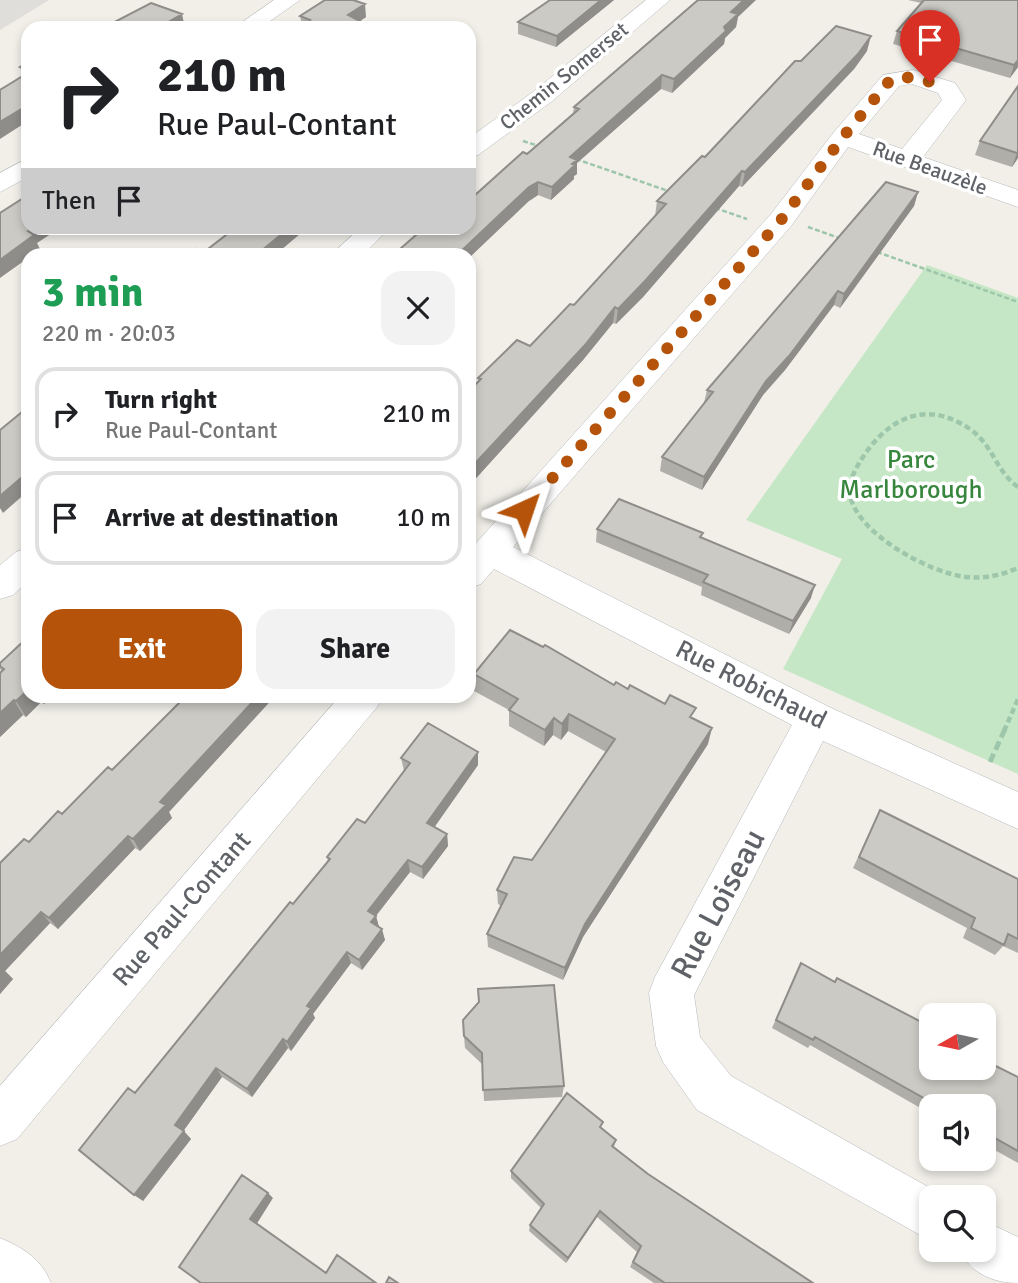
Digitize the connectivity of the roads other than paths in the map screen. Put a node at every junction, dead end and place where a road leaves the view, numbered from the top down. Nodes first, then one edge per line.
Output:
1 (289, 0) edge
2 (659, 0) edge
3 (256, 21) edge
4 (843, 137) junction
5 (476, 145) edge
6 (908, 159) junction
7 (21, 170) edge
8 (0, 184) edge
9 (1018, 199) edge
10 (368, 235) edge
11 (353, 248) edge
12 (479, 562) edge
13 (21, 567) edge
14 (0, 585) edge
15 (358, 703) edge
16 (815, 719) junction
17 (1018, 811) edge
18 (0, 1122) edge
19 (919, 1209) edge
20 (996, 1253) edge
21 (0, 1264) edge
22 (1018, 1266) edge
23 (25, 1283) edge

1 - 3 street
2 - 5 street, Chemin Somerset
4 - 6 street, Rue Beauzèle
4 - 6 street
4 - 12 street
6 - 9 street, Rue Beauzèle
7 - 8 street
10 - 11 street
12 - 16 street, Rue Robichaud
13 - 14 street
15 - 18 street, Rue Paul-Contant
16 - 17 street, Rue Robichaud
16 - 19 street, Rue Loiseau
20 - 22 street
21 - 23 street

